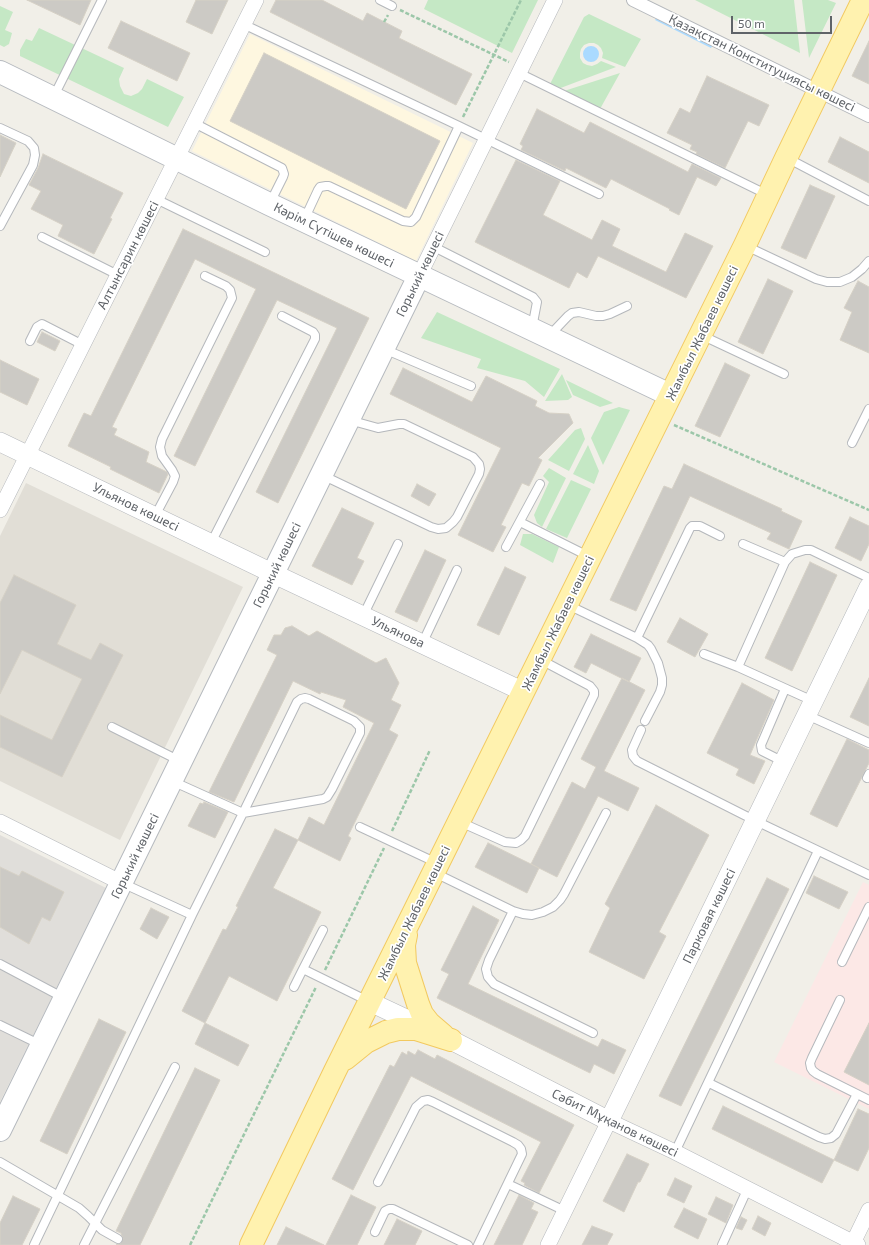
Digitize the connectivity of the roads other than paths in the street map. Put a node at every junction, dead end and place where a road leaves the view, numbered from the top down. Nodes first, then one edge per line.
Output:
1 (102, 0) edge
2 (256, 0) edge
3 (380, 0) edge
4 (555, 0) edge
5 (633, 0) edge
6 (862, 0) edge
7 (392, 6) road end
8 (244, 24) junction
9 (520, 70) junction
10 (0, 72) edge
11 (819, 91) junction
12 (52, 98) junction
13 (869, 116) edge
14 (194, 123) junction
15 (459, 126) junction
16 (0, 128) edge
17 (486, 139) junction
18 (177, 158) junction
19 (786, 158) junction
20 (599, 194) dead end
21 (768, 195) junction
22 (156, 199) junction
23 (869, 201) edge
24 (269, 204) junction
25 (304, 220) junction
26 (0, 226) edge
27 (42, 237) dead end
28 (745, 245) junction
29 (434, 246) junction
30 (265, 252) dead end
31 (869, 261) edge
32 (118, 275) junction
33 (205, 276) dead end
34 (419, 276) junction
35 (627, 306) dead end
36 (282, 316) dead end
37 (540, 333) junction
38 (700, 335) junction
39 (30, 341) dead end
40 (83, 345) junction
41 (383, 349) junction
42 (784, 374) dead end
43 (471, 386) dead end
44 (670, 395) junction
45 (869, 409) edge
46 (348, 420) junction
47 (0, 442) edge
48 (852, 444) dead end
49 (28, 455) junction
50 (321, 475) junction
51 (540, 484) dead end
52 (0, 510) edge
53 (155, 516) junction
54 (520, 522) junction
55 (720, 536) dead end
56 (211, 544) junction
57 (398, 544) dead end
58 (743, 544) dead end
59 (506, 547) dead end
60 (590, 556) junction
61 (785, 562) junction
62 (457, 570) dead end
63 (272, 573) junction
64 (869, 578) edge
65 (867, 596) edge
66 (567, 604) junction
67 (363, 616) junction
68 (637, 638) junction
69 (422, 644) junction
70 (704, 654) dead end
71 (540, 660) junction
72 (738, 667) junction
73 (785, 689) junction
74 (524, 692) junction
75 (810, 708) junction
76 (645, 721) dead end
77 (112, 727) dead end
78 (641, 730) dead end
79 (869, 743) edge
80 (181, 761) junction
81 (784, 762) junction
82 (171, 781) junction
83 (243, 814) junction
84 (606, 814) dead end
85 (756, 821) junction
86 (0, 822) edge
87 (460, 822) junction
88 (360, 827) dead end
89 (818, 851) junction
90 (437, 868) junction
91 (869, 875) edge
92 (122, 883) junction
93 (869, 907) edge
94 (513, 911) junction
95 (192, 915) junction
96 (406, 929) junction
97 (323, 930) dead end
98 (842, 962) dead end
99 (0, 964) edge
100 (303, 969) junction
101 (294, 987) dead end
102 (65, 998) junction
103 (840, 1000) dead end
104 (370, 1002) junction
105 (0, 1025) edge
106 (593, 1033) dead end
107 (451, 1040) junction
108 (41, 1046) junction
109 (175, 1067) dead end
110 (335, 1071) junction
111 (709, 1083) junction
112 (857, 1094) junction
113 (869, 1100) edge
114 (609, 1121) junction
115 (0, 1130) edge
116 (675, 1152) junction
117 (0, 1162) edge
118 (378, 1182) dead end
119 (508, 1184) junction
120 (747, 1190) junction
121 (58, 1196) junction
122 (869, 1210) edge
123 (565, 1211) junction
124 (95, 1224) junction
125 (375, 1232) dead end
126 (118, 1239) dead end
127 (854, 1244) edge
128 (34, 1245) edge
129 (84, 1245) edge
130 (251, 1245) edge
131 (468, 1245) edge
132 (478, 1245) edge
133 (548, 1245) edge
134 (722, 1245) edge

1 - 12 lane
2 - 8 street, Алтынсарин көшесі
3 - 7 lane
4 - 9 street, Горький көшесі
5 - 11 street, Қазақстан Конституциясы көшесі
6 - 11 main road, Жамбыл Жабаев көшесі
8 - 14 street, Алтынсарин көшесі
8 - 15 lane
9 - 17 street, Горький көшесі
9 - 21 lane
10 - 12 main road, Кәрім Сүтішев көшесі
11 - 13 street, Қазақстан Конституциясы көшесі
11 - 19 main road, Жамбыл Жабаев көшесі
12 - 18 main road, Кәрім Сүтішев көшесі
14 - 18 street, Алтынсарин көшесі
14 - 24 lane
15 - 17 lane
15 - 25 lane
16 - 26 lane
17 - 20 lane
17 - 29 street, Горький көшесі
18 - 22 street, Алтынсарин көшесі
18 - 24 main road, Кәрім Сүтішев көшесі
19 - 21 main road, Жамбыл Жабаев көшесі
19 - 23 lane
21 - 28 main road, Жамбыл Жабаев көшесі
22 - 30 lane
22 - 32 street, Алтынсарин көшесі
24 - 25 main road, Кәрім Сүтішев көшесі
25 - 34 main road, Кәрім Сүтішев көшесі
27 - 32 lane
28 - 31 lane
28 - 38 main road, Жамбыл Жабаев көшесі
29 - 34 street, Горький көшесі
29 - 37 lane
32 - 40 street, Алтынсарин көшесі
33 - 53 lane
34 - 37 main road, Кәрім Сүтішев көшесі
34 - 41 main road, Горький көшесі
35 - 37 lane
36 - 56 lane
37 - 44 main road, Кәрім Сүтішев көшесі
38 - 42 lane
38 - 44 main road, Жамбыл Жабаев көшесі
39 - 40 lane
40 - 49 street, Алтынсарин көшесі
41 - 43 lane
41 - 46 main road, Горький көшесі
44 - 60 main road, Жамбыл Жабаев көшесі
45 - 48 lane
46 - 50 main road, Горький көшесі
46 - 50 lane
47 - 49 street, Ульянов көшесі
49 - 52 street, Алтынсарин көшесі
49 - 53 street, Ульянов көшесі
50 - 63 main road, Горький көшесі
51 - 54 lane
53 - 56 street, Ульянов көшесі
54 - 59 lane
54 - 60 lane
55 - 68 lane
56 - 63 street, Ульянов көшесі
57 - 67 lane
58 - 61 lane
60 - 66 main road, Жамбыл Жабаев көшесі
61 - 64 lane
61 - 72 lane
62 - 69 lane
63 - 67 street, Ульянова
63 - 80 main road, Горький көшесі
65 - 75 street, Парковая көшесі
66 - 68 lane
66 - 71 main road, Жамбыл Жабаев көшесі
67 - 69 street, Ульянова
68 - 76 lane
69 - 74 street, Ульянова
70 - 72 lane
71 - 74 main road, Жамбыл Жабаев көшесі
71 - 87 lane
72 - 73 lane
73 - 75 lane
73 - 81 lane
74 - 87 main road, Жамбыл Жабаев көшесі
75 - 79 lane
75 - 81 street, Парковая көшесі
77 - 80 lane
78 - 85 lane
80 - 82 main road, Горький көшесі
81 - 85 street, Парковая көшесі
82 - 83 lane
82 - 92 main road, Горький көшесі
83 - 83 lane
83 - 95 lane
84 - 94 lane
85 - 89 lane
85 - 114 street, Парковая көшесі
86 - 92 street
87 - 90 main road, Жамбыл Жабаев көшесі
88 - 90 lane
89 - 91 lane
89 - 111 lane
90 - 94 lane
90 - 96 main road, Жамбыл Жабаев көшесі
92 - 95 lane
92 - 102 main road, Горький көшесі
93 - 98 lane
94 - 106 lane
95 - 121 lane
96 - 104 main road, Жамбыл Жабаев көшесі
96 - 107 main road
97 - 100 lane
99 - 102 lane
100 - 101 lane
100 - 104 lane
102 - 108 main road, Горький көшесі
103 - 112 lane
104 - 107 street, Сәбит Мұқанов көшесі
104 - 110 main road, Жамбыл Жабаев көшесі
105 - 108 lane
107 - 110 main road
107 - 114 street, Сәбит Мұқанов көшесі
108 - 115 main road, Горький көшесі
109 - 124 lane
110 - 130 main road, Жамбыл Жабаев көшесі
111 - 112 lane
111 - 116 lane
112 - 113 lane
114 - 116 street, Сәбит Мұқанов көшесі
114 - 123 street, Парковая көшесі
116 - 120 street, Сәбит Мұқанов көшесі
117 - 121 lane
118 - 119 lane
119 - 123 lane
119 - 132 lane
120 - 127 street, Сәбит Мұқанов көшесі
120 - 134 lane
121 - 124 lane
121 - 128 lane
122 - 127 street
123 - 133 street, Парковая көшесі
124 - 126 lane
124 - 129 lane
125 - 131 lane

